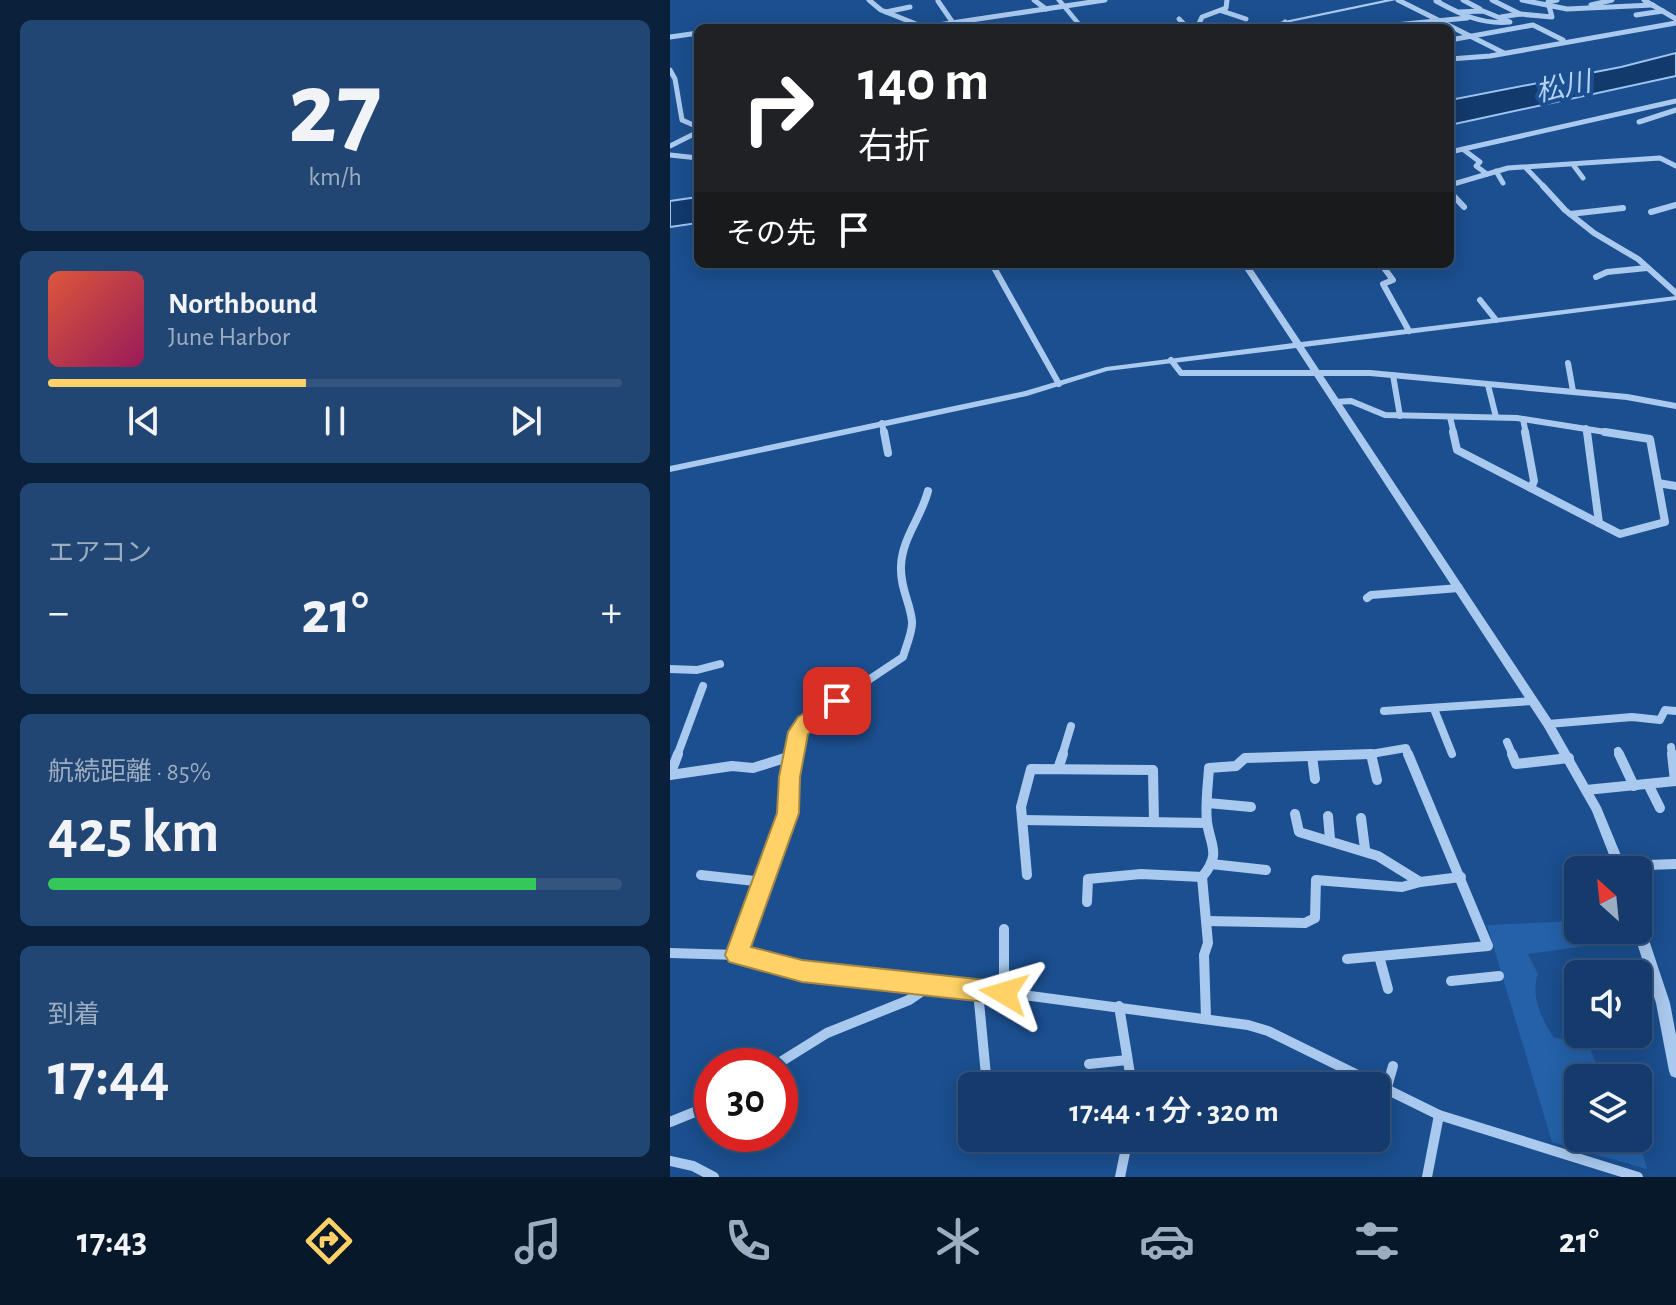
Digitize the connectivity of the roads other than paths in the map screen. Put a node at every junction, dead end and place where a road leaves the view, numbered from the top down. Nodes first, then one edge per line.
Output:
1 (869, 0) edge
2 (1034, 0) edge
3 (1059, 0) edge
4 (1105, 0) edge
5 (1227, 0) edge
6 (1396, 0) edge
7 (1439, 0) edge
8 (1463, 0) edge
9 (1492, 0) edge
10 (1522, 0) edge
11 (1557, 0) edge
12 (1611, 0) edge
13 (1644, 0) edge
14 (938, 1) edge
15 (1653, 5) junction
16 (1549, 6) junction
17 (910, 7) dead end
18 (1064, 7) junction
19 (1449, 7) junction
20 (1583, 8) junction
21 (1046, 9) junction
22 (1630, 9) junction
23 (1222, 11) junction
24 (1483, 11) junction
25 (1663, 11) junction
26 (885, 12) junction
27 (1458, 12) junction
28 (1424, 13) junction
29 (1520, 14) junction
30 (1636, 15) dead end
31 (1470, 17) junction
32 (1501, 17) junction
33 (1179, 19) dead end
34 (1246, 19) dead end
35 (1439, 20) junction
36 (1676, 21) edge
37 (953, 23) junction
38 (920, 24) edge
39 (947, 24) edge
40 (1079, 24) edge
41 (1184, 24) edge
42 (1199, 24) edge
43 (1288, 24) edge
44 (1402, 24) edge
45 (1447, 24) edge
46 (1491, 25) junction
47 (1454, 28) edge
48 (1502, 31) junction
49 (694, 34) edge
50 (1509, 36) dead end
51 (670, 37) edge
52 (1472, 37) junction
53 (1454, 39) edge
54 (1564, 41) junction
55 (1505, 53) junction
56 (1454, 59) edge
57 (670, 70) edge
58 (1676, 101) edge
59 (1676, 110) edge
60 (1639, 122) dead end
61 (694, 127) edge
62 (694, 132) edge
63 (684, 140) junction
64 (694, 140) edge
65 (670, 146) edge
66 (1464, 150) junction
67 (1454, 151) edge
68 (670, 155) edge
69 (1676, 157) edge
70 (694, 158) edge
71 (1663, 159) junction
72 (1631, 161) junction
73 (1574, 166) junction
74 (1676, 166) edge
75 (1526, 168) junction
76 (1637, 170) dead end
77 (1496, 171) junction
78 (1487, 174) junction
79 (1583, 178) dead end
80 (1503, 183) dead end
81 (1454, 184) edge
82 (1454, 196) edge
83 (1676, 205) edge
84 (1464, 207) dead end
85 (1623, 208) dead end
86 (1651, 212) dead end
87 (1570, 214) junction
88 (994, 268) edge
89 (1248, 268) edge
90 (1384, 268) edge
91 (1647, 268) junction
92 (1596, 277) dead end
93 (1676, 296) edge
94 (1480, 300) dead end
95 (1496, 320) junction
96 (1409, 331) junction
97 (1297, 345) junction
98 (1171, 360) junction
99 (1369, 362) dead end
100 (1568, 363) dead end
101 (1317, 372) junction
102 (1370, 373) junction
103 (1393, 375) junction
104 (1059, 384) junction
105 (1488, 385) junction
106 (1573, 391) junction
107 (1335, 402) junction
108 (1676, 406) edge
109 (1400, 416) junction
110 (1450, 417) junction
111 (1496, 417) junction
112 (1523, 419) junction
113 (882, 423) junction
114 (1586, 428) junction
115 (888, 453) dead end
116 (670, 469) edge
117 (1658, 483) junction
118 (1676, 486) edge
119 (1531, 488) junction
120 (928, 491) dead end
121 (1599, 523) junction
122 (1459, 588) junction
123 (1367, 598) dead end
124 (720, 664) dead end
125 (670, 669) edge
126 (703, 686) dead end
127 (1533, 701) junction
128 (1434, 709) junction
129 (1384, 711) dead end
130 (1676, 711) edge
131 (1548, 724) junction
132 (1071, 726) dead end
133 (1507, 742) dead end
134 (1671, 747) dead end
135 (1618, 751) dead end
136 (1371, 754) junction
137 (1452, 754) dead end
138 (794, 755) junction
139 (1312, 756) junction
140 (1569, 758) junction
141 (1058, 769) junction
142 (670, 775) edge
143 (1315, 779) dead end
144 (1377, 780) dead end
145 (1675, 781) edge
146 (1648, 784) junction
147 (1634, 786) junction
148 (1586, 790) junction
149 (1208, 803) junction
150 (1251, 807) dead end
151 (1660, 808) dead end
152 (1295, 814) dead end
153 (1328, 816) dead end
154 (1361, 818) dead end
155 (1023, 820) junction
156 (1154, 822) junction
157 (1207, 823) junction
158 (1330, 839) junction
159 (1365, 849) junction
160 (1615, 856) edge
161 (1211, 864) junction
162 (1676, 864) edge
163 (1652, 866) edge
164 (1266, 870) dead end
165 (701, 875) dead end
166 (1027, 875) dead end
167 (1202, 877) junction
168 (1461, 877) junction
169 (764, 882) junction
170 (1420, 882) junction
171 (1087, 902) dead end
172 (1206, 921) junction
173 (1004, 929) dead end
174 (1645, 944) edge
175 (670, 953) edge
176 (737, 955) junction
177 (1379, 956) junction
178 (1347, 959) dead end
179 (1499, 976) dead end
180 (1451, 981) dead end
181 (934, 983) junction
182 (1388, 989) dead end
183 (978, 991) junction
184 (1004, 993) junction
185 (1119, 1006) junction
186 (1206, 1018) junction
187 (1671, 1018) edge
188 (798, 1051) edge
189 (1127, 1060) junction
190 (1089, 1064) dead end
191 (1393, 1066) dead end
192 (1676, 1070) edge
193 (986, 1072) edge
194 (1129, 1072) edge
195 (1351, 1072) edge
196 (1390, 1076) edge
197 (1390, 1092) edge
198 (694, 1112) edge
199 (1439, 1115) junction
200 (670, 1122) edge
201 (1125, 1152) edge
202 (670, 1161) edge
203 (714, 1177) edge
204 (1120, 1177) edge
205 (1427, 1177) edge
206 (1638, 1177) edge

1 - 26 street
2 - 21 street
3 - 18 street
4 - 18 street
5 - 23 street
6 - 28 street
6 - 43 street
7 - 19 street
8 - 24 street
9 - 29 street
10 - 16 street
11 - 16 street
12 - 20 street
12 - 22 street
13 - 15 street
14 - 37 street
15 - 22 street
15 - 25 street
16 - 20 street
16 - 29 street
17 - 26 street
18 - 21 street
18 - 40 street
19 - 27 street
19 - 28 street
20 - 22 street
21 - 37 street
23 - 34 street
23 - 42 street
24 - 27 street
24 - 32 street
25 - 30 street
25 - 36 street
26 - 38 street
27 - 31 street
28 - 35 street
29 - 32 street
31 - 35 street
31 - 46 street
32 - 46 street
33 - 41 street
35 - 44 street
35 - 45 street
36 - 54 street
37 - 39 street
46 - 48 street
47 - 52 street
48 - 50 street
48 - 52 street
48 - 54 street
49 - 51 street
52 - 53 street
52 - 55 street
54 - 55 street
55 - 56 street
57 - 61 street
58 - 66 street
59 - 60 street
62 - 63 street
63 - 64 street
63 - 65 street
66 - 67 street
66 - 78 street
68 - 70 street
69 - 71 street
71 - 72 street
71 - 74 street
72 - 73 street
72 - 76 street
73 - 75 street
73 - 79 street
75 - 77 street
75 - 87 street
77 - 78 street
77 - 80 street
78 - 81 street
82 - 84 street
83 - 86 street
85 - 87 street
87 - 91 street
88 - 104 street
89 - 97 street
90 - 96 street
91 - 92 street
91 - 93 street
93 - 95 street
94 - 95 street
95 - 96 street
96 - 97 street
97 - 98 street
97 - 101 street
98 - 101 street
98 - 104 street
99 - 102 street
100 - 106 street
101 - 102 street
101 - 107 street
102 - 103 street
103 - 105 street
103 - 109 street
104 - 113 street
105 - 106 street
105 - 111 street
106 - 108 street
107 - 109 street
107 - 122 street
109 - 110 street
110 - 111 street
110 - 119 street
111 - 112 street
112 - 114 street
112 - 119 street
113 - 115 street
113 - 116 street
114 - 117 street
114 - 121 street
117 - 118 street
117 - 121 street
119 - 121 street
120 - 138 street
122 - 123 street
122 - 127 street
124 - 125 street
126 - 142 street
127 - 128 street
127 - 131 street
128 - 129 street
128 - 137 street
130 - 131 street
131 - 140 street
132 - 141 street
133 - 140 street
134 - 145 street
135 - 147 street
136 - 139 street
136 - 144 street
136 - 168 street
138 - 142 street
138 - 169 street
139 - 143 street
139 - 149 street
140 - 148 street
141 - 155 street
141 - 156 street
145 - 146 street
146 - 147 street
146 - 151 street
147 - 148 street
148 - 160 street
149 - 150 street
149 - 157 street
152 - 158 street
153 - 158 street
154 - 159 street
155 - 156 street
155 - 166 street
156 - 157 street
157 - 161 street
158 - 159 street
159 - 170 street
161 - 164 street
161 - 167 street
162 - 163 street
165 - 169 street
167 - 171 street
167 - 172 street
168 - 170 street
168 - 177 street
169 - 176 street
170 - 172 street
172 - 186 street
173 - 184 street
174 - 187 street
175 - 176 street
176 - 181 street
177 - 178 street
177 - 182 street
179 - 180 street
181 - 183 street
181 - 188 street
183 - 184 street
183 - 193 street
184 - 185 street
185 - 186 street
185 - 189 street
186 - 195 street
187 - 192 street
189 - 190 street
189 - 194 street
191 - 196 street
197 - 199 street
198 - 200 street
199 - 205 street
199 - 206 street
201 - 204 street
202 - 203 street

